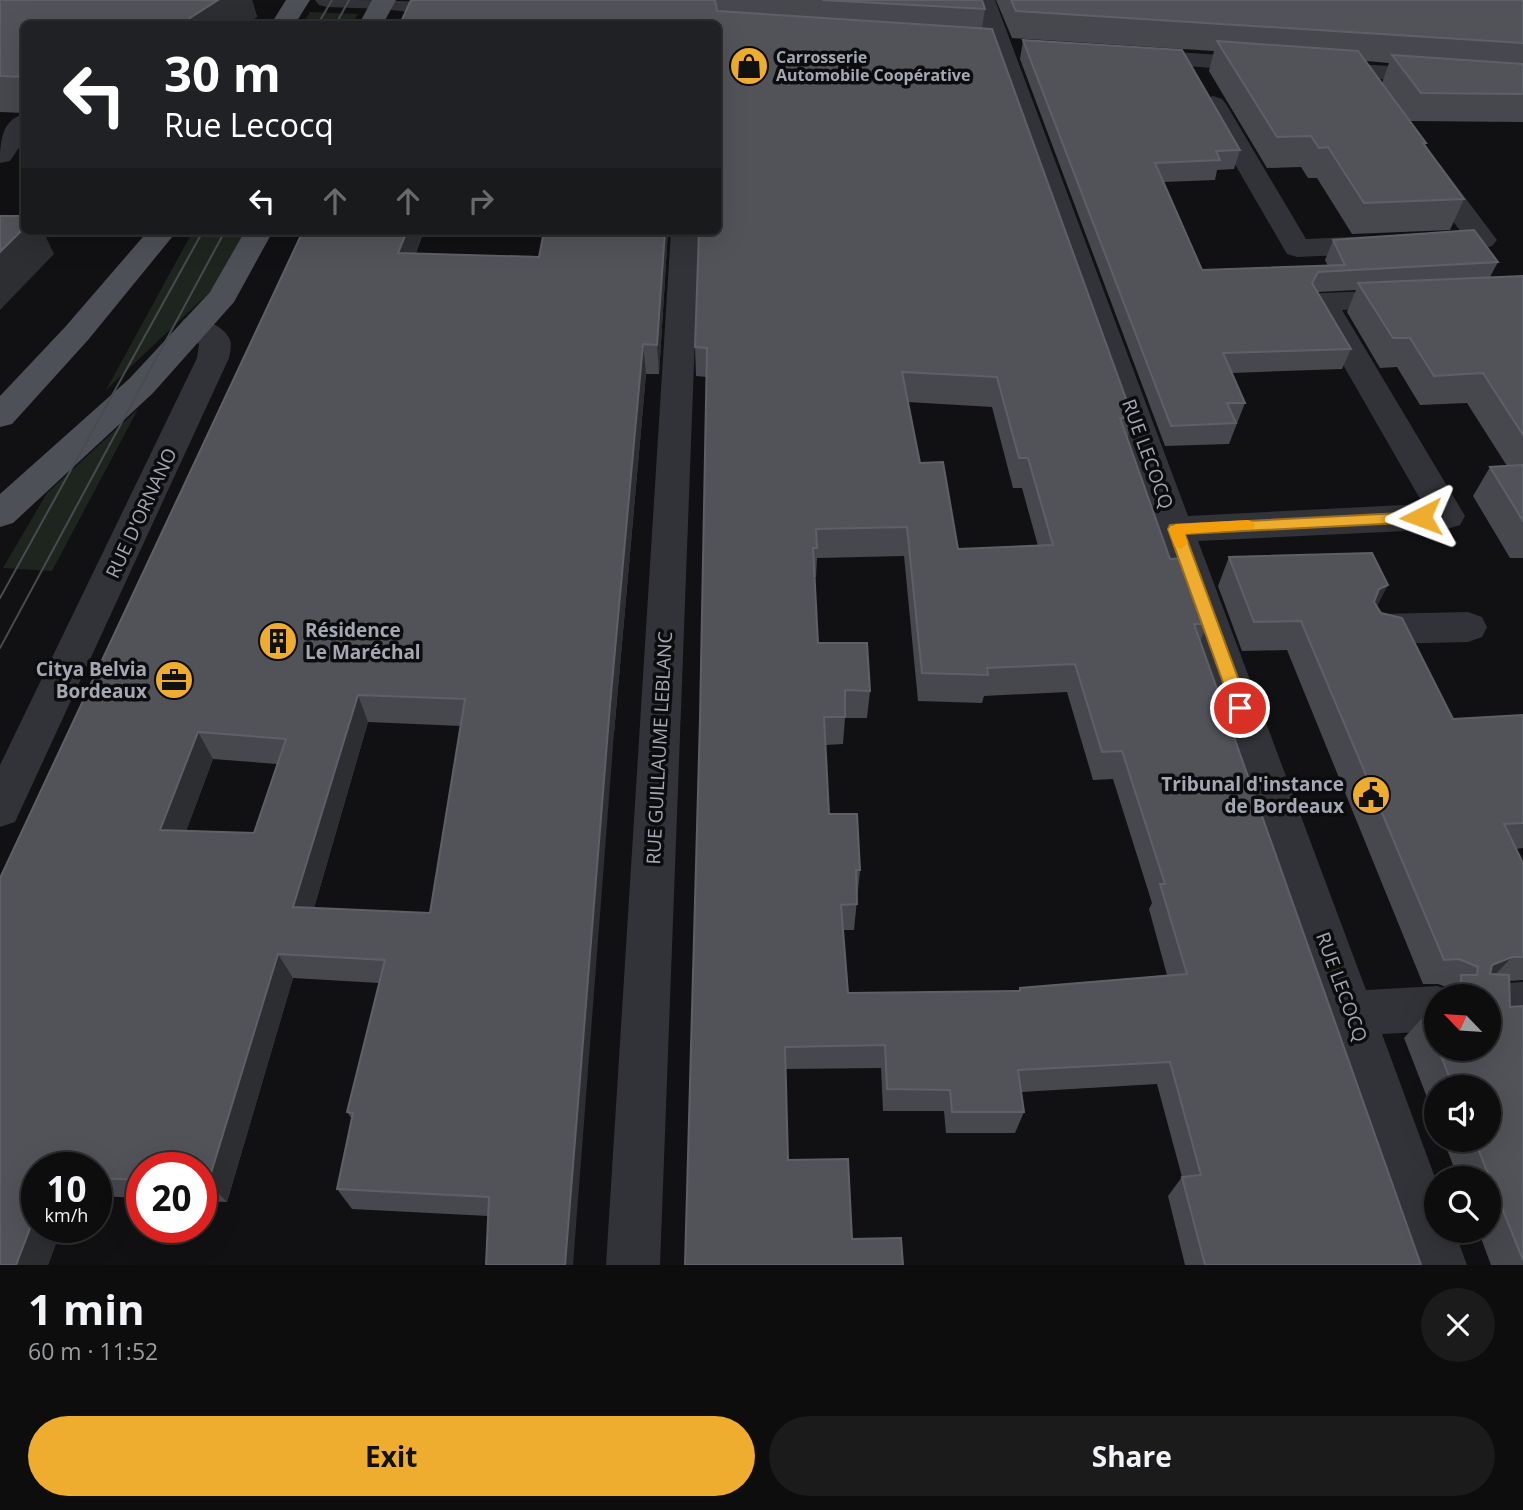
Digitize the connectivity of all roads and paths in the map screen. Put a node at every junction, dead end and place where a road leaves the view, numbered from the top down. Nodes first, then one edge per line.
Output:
1 (298, 0) edge
2 (327, 0) edge
3 (983, 0) edge
4 (383, 1) edge
5 (487, 13) edge
6 (285, 21) edge
7 (373, 21) edge
8 (1104, 54) edge
9 (1187, 60) junction
10 (1357, 71) junction
11 (1523, 82) edge
12 (1373, 94) edge
13 (21, 126) edge
14 (1412, 146) edge
15 (0, 155) edge
16 (160, 235) edge
17 (257, 235) edge
18 (685, 235) edge
19 (1430, 297) edge
20 (195, 326) junction
21 (0, 415) edge
22 (0, 514) edge
23 (1176, 529) junction
24 (1468, 627) dead end
25 (1380, 629) edge
26 (0, 809) edge
27 (1523, 1004) edge
28 (1502, 1005) edge
29 (1424, 1009) edge
30 (1351, 1013) junction
31 (633, 1265) edge
32 (1440, 1265) edge

1 - 6 main road
2 - 4 street
3 - 23 street, RUE LECOCQ
4 - 5 street
4 - 7 main road
8 - 9 street
9 - 10 street
9 - 14 street
10 - 11 street
10 - 12 street
13 - 15 street
16 - 21 main road
17 - 20 main road
18 - 31 street, RUE GUILLAUME LEBLANC
19 - 23 street
20 - 22 main road
20 - 26 street, RUE D'ORNANO
23 - 30 street, RUE LECOCQ
24 - 25 street
27 - 28 street
29 - 30 street
30 - 32 street, RUE LECOCQ

